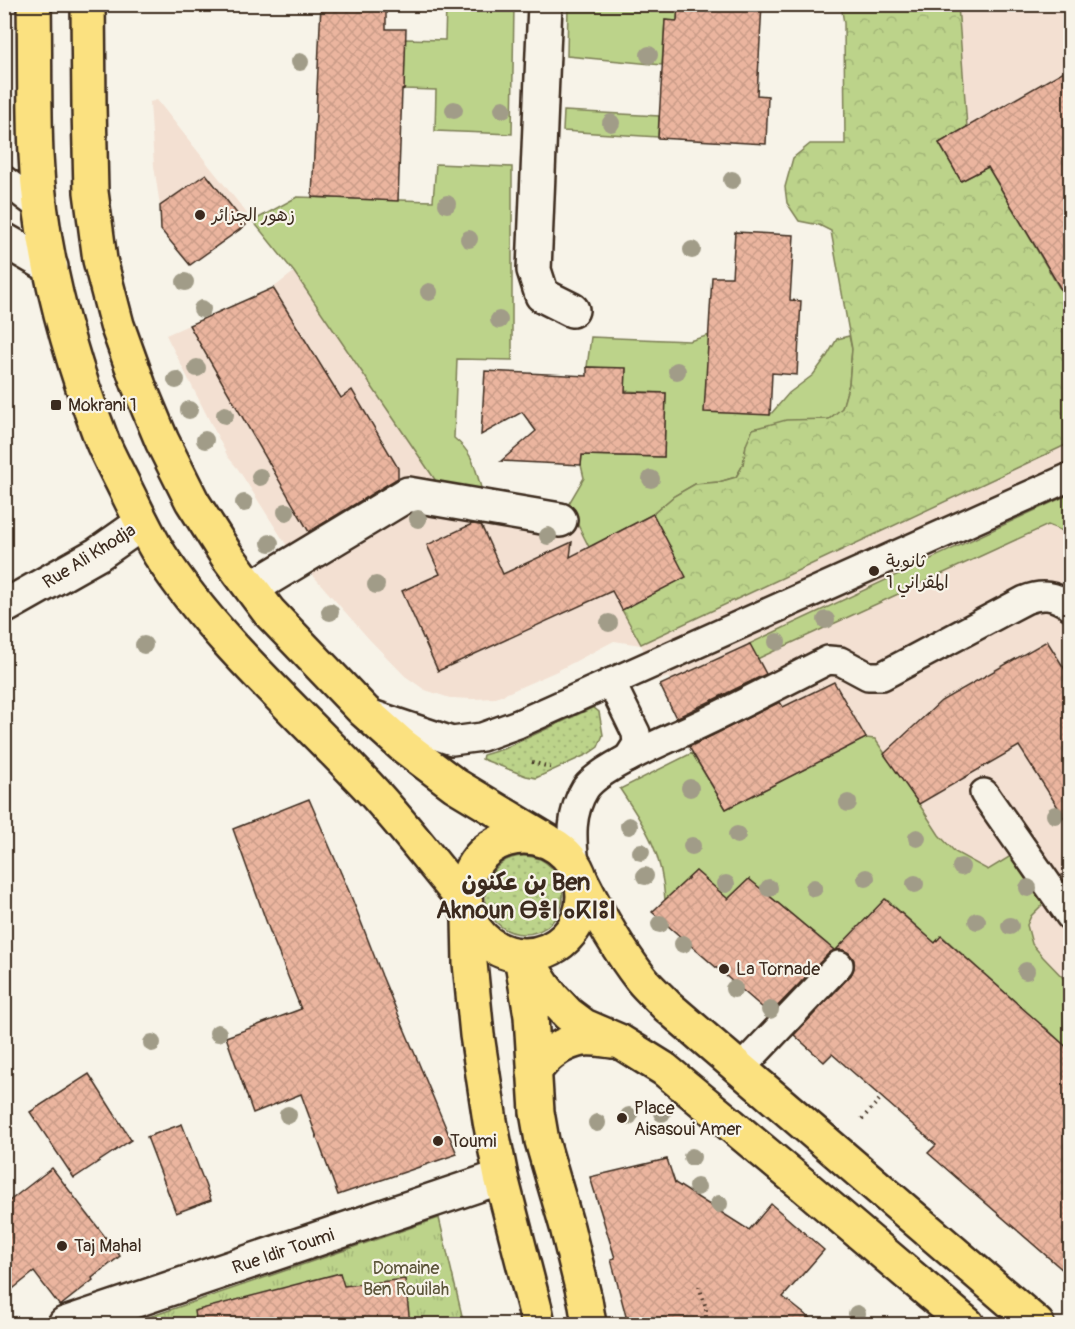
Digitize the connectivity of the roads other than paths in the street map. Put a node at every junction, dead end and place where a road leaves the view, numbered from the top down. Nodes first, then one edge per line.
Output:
1 (34, 4) edge
2 (88, 4) edge
3 (545, 4) edge
4 (4, 180) edge
5 (41, 208) junction
6 (4, 240) edge
7 (51, 267) junction
8 (572, 310) dead end
9 (1071, 477) edge
10 (560, 520) dead end
11 (142, 523) junction
12 (252, 588) junction
13 (1071, 606) edge
14 (4, 607) edge
15 (611, 682) junction
16 (364, 711) junction
17 (628, 758) junction
18 (984, 794) dead end
19 (548, 841) junction
20 (578, 874) junction
21 (467, 911) junction
22 (1071, 916) edge
23 (523, 956) junction
24 (839, 965) dead end
25 (619, 1041) junction
26 (740, 1069) junction
27 (534, 1072) junction
28 (501, 1177) junction
29 (950, 1319) edge
30 (65, 1324) edge
31 (538, 1324) edge
32 (589, 1324) edge
33 (1037, 1324) edge

1 - 5 main road
2 - 12 main road
3 - 8 street
4 - 5 lane
5 - 7 main road
6 - 7 street
7 - 11 main road
9 - 15 lane
10 - 12 street
11 - 14 street, Rue Ali Khodja
11 - 21 main road
12 - 16 main road
13 - 17 lane
15 - 16 lane
15 - 17 lane
16 - 19 main road
17 - 20 lane
18 - 22 lane
19 - 20 main road
19 - 21 main road
20 - 23 main road
20 - 26 main road
21 - 23 main road
21 - 28 main road
23 - 25 main road
23 - 27 main road
24 - 26 lane
25 - 27 main road
25 - 29 main road
26 - 33 main road
27 - 32 main road
28 - 30 street, Rue Idir Toumi
28 - 31 main road

